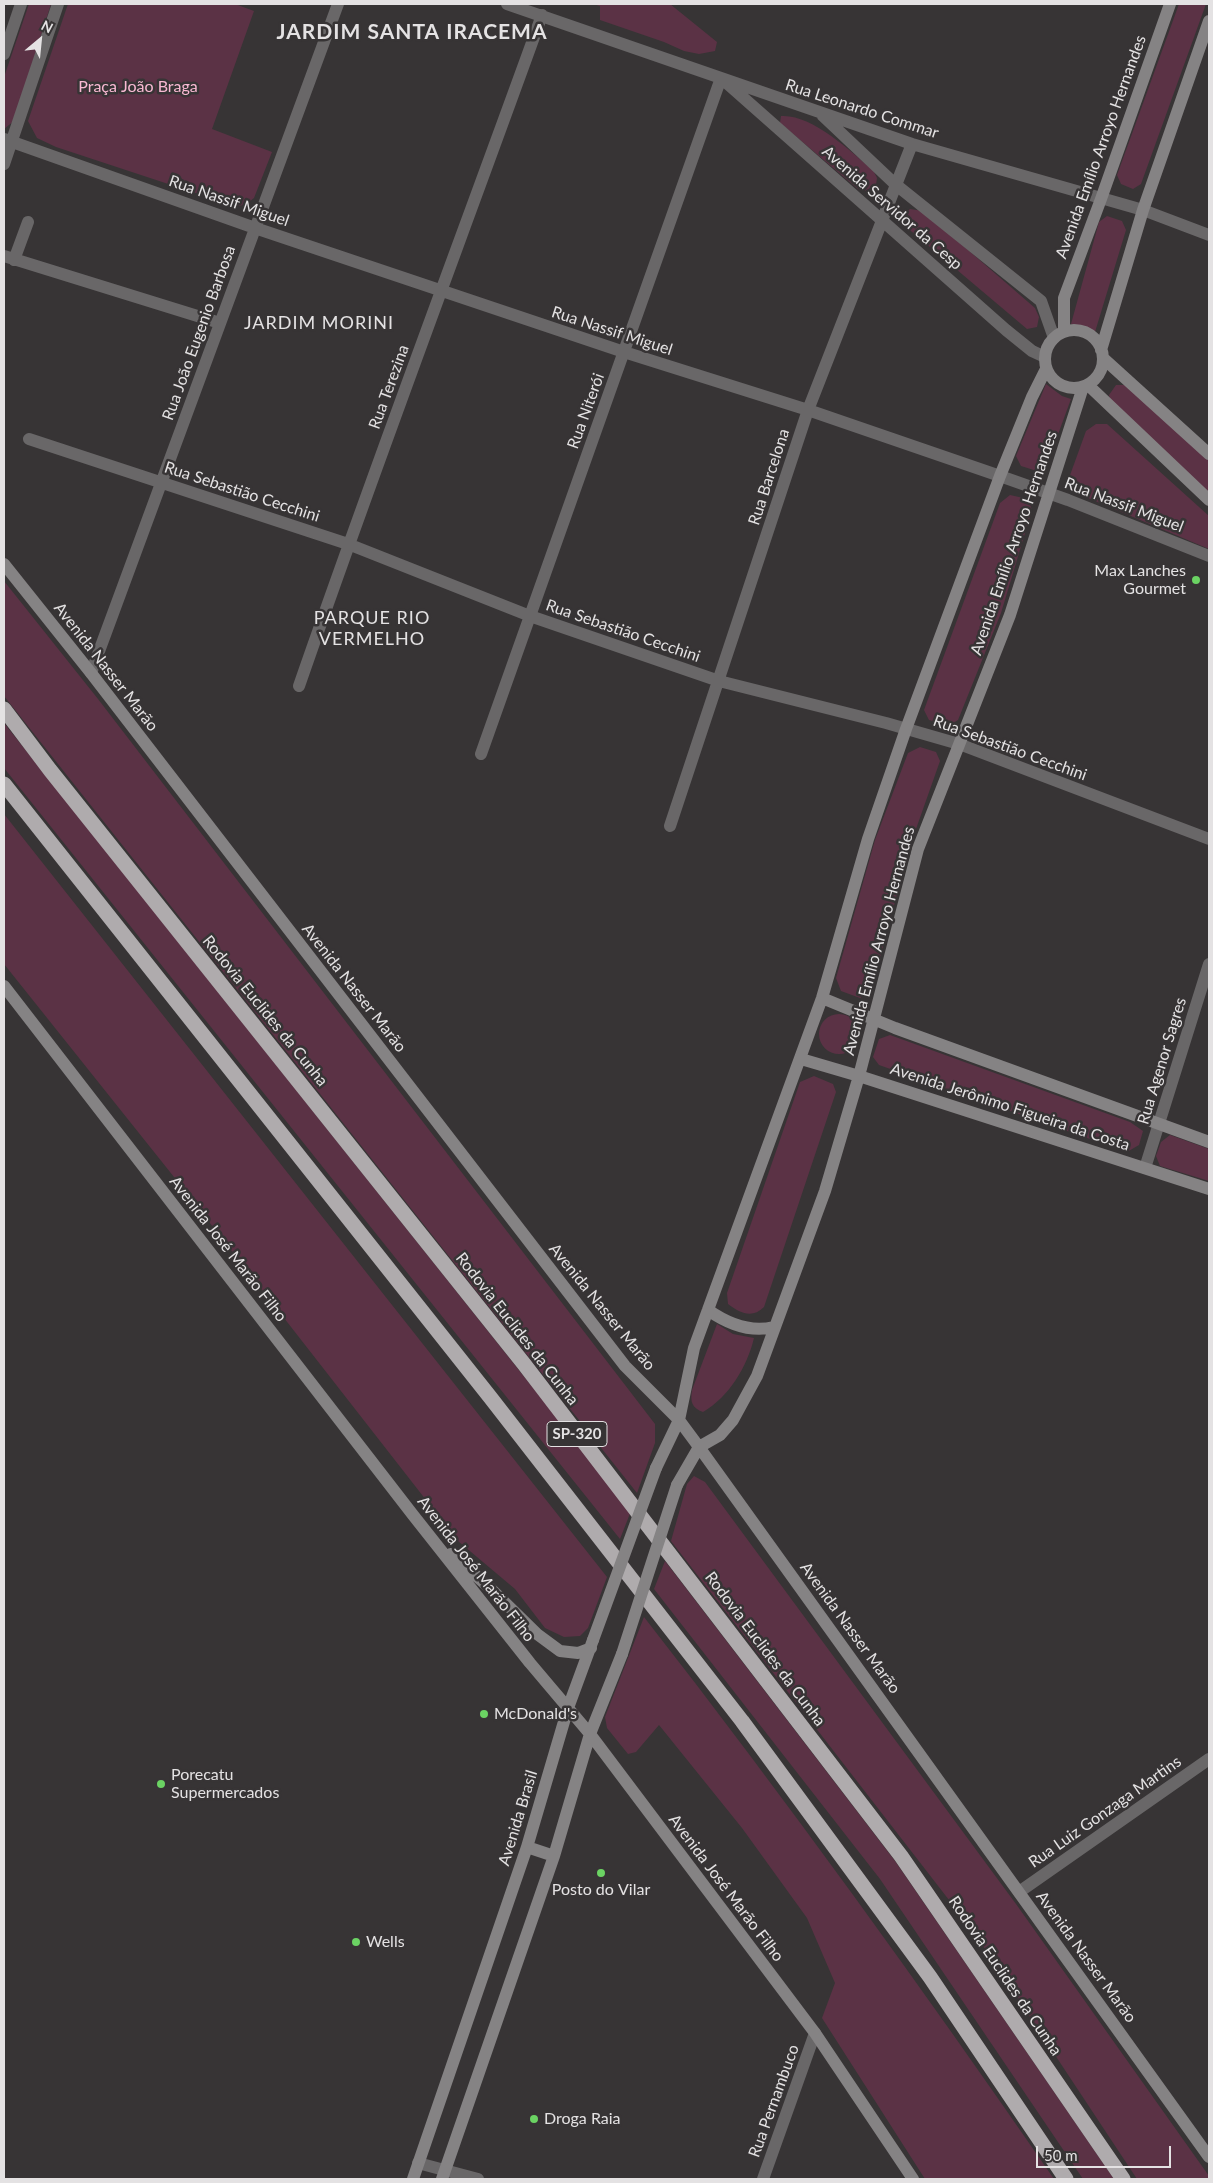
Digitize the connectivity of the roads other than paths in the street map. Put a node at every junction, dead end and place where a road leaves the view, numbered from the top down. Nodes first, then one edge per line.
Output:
1 (21, 4) edge
2 (58, 4) edge
3 (338, 4) edge
4 (507, 4) edge
5 (1170, 4) edge
6 (542, 15) junction
7 (1209, 21) edge
8 (4, 54) edge
9 (721, 78) junction
10 (818, 112) junction
11 (8, 140) edge
12 (912, 144) junction
13 (4, 164) edge
14 (895, 184) junction
15 (1101, 199) junction
16 (1143, 210) junction
17 (882, 220) junction
18 (28, 222) dead end
19 (255, 228) junction
20 (1209, 235) edge
21 (9, 258) edge
22 (442, 292) junction
23 (220, 323) junction
24 (1059, 335) junction
25 (624, 352) junction
26 (1102, 354) junction
27 (1045, 363) junction
28 (1086, 386) junction
29 (808, 410) junction
30 (29, 439) dead end
31 (1209, 454) edge
32 (1000, 476) junction
33 (162, 482) junction
34 (1049, 494) junction
35 (1209, 500) edge
36 (348, 544) junction
37 (1209, 556) edge
38 (4, 564) edge
39 (530, 616) junction
40 (91, 673) junction
41 (719, 681) junction
42 (299, 686) dead end
43 (4, 709) edge
44 (906, 730) junction
45 (959, 744) junction
46 (482, 754) dead end
47 (4, 784) edge
48 (670, 826) dead end
49 (1209, 839) edge
50 (1209, 964) edge
51 (4, 986) edge
52 (822, 998) junction
53 (874, 1018) junction
54 (801, 1059) junction
55 (859, 1076) junction
56 (1160, 1125) junction
57 (1209, 1142) edge
58 (1145, 1168) junction
59 (1209, 1189) edge
60 (708, 1310) junction
61 (774, 1327) junction
62 (679, 1420) junction
63 (699, 1447) junction
64 (656, 1468) joint
65 (413, 1515) junction
66 (592, 1644) junction
67 (568, 1708) junction
68 (590, 1734) junction
69 (1209, 1758) edge
70 (528, 1847) junction
71 (554, 1856) junction
72 (1019, 1892) junction
73 (815, 2033) junction
74 (1209, 2157) edge
75 (418, 2163) junction
76 (443, 2175) edge
77 (413, 2179) edge
78 (478, 2179) edge
79 (763, 2179) edge
80 (913, 2179) edge
81 (1066, 2179) edge
82 (1123, 2179) edge

1 - 8 street
2 - 11 street
3 - 19 street, Rua João Eugenio Barbosa
4 - 6 street, Rua Leonardo Commar
5 - 15 main road, Avenida Emílio Arroyo Hernandes
6 - 9 street, Rua Leonardo Commar
6 - 22 street, Rua Terezina
7 - 16 main road, Avenida Emílio Arroyo Hernandes
9 - 10 street, Rua Leonardo Commar
9 - 17 street, Avenida Servidor da Cesp
9 - 25 street, Rua Niterói
10 - 12 street, Rua Leonardo Commar
10 - 14 street, Avenida Servidor da Cesp
11 - 13 street
11 - 19 street, Rua Nassif Miguel
12 - 14 street, Rua Barcelona
12 - 15 street, Rua Leonardo Commar
14 - 17 street, Rua Barcelona
14 - 24 street, Avenida Servidor da Cesp
15 - 16 street, Rua Leonardo Commar
15 - 24 main road, Avenida Emílio Arroyo Hernandes
16 - 20 street, Rua Leonardo Commar
16 - 26 main road, Avenida Emílio Arroyo Hernandes
17 - 27 street, Avenida Servidor da Cesp
17 - 29 street, Rua Barcelona
18 - 21 street
19 - 22 street, Rua Nassif Miguel
19 - 23 street, Rua João Eugenio Barbosa
21 - 23 street
22 - 25 street, Rua Nassif Miguel
22 - 36 street, Rua Terezina
23 - 33 street, Rua João Eugenio Barbosa
24 - 26 main road
24 - 27 main road, Avenida Emílio Arroyo Hernandes
25 - 29 street, Rua Nassif Miguel
25 - 39 street, Rua Niterói
26 - 28 main road, Avenida Emílio Arroyo Hernandes
26 - 31 main road
27 - 28 main road
27 - 32 main road, Avenida Emílio Arroyo Hernandes
28 - 34 main road, Avenida Emílio Arroyo Hernandes
28 - 35 main road
29 - 32 street, Rua Nassif Miguel
29 - 41 street, Rua Barcelona
30 - 33 street, Rua Sebastião Cecchini
32 - 34 street, Rua Nassif Miguel
32 - 44 main road, Avenida Emílio Arroyo Hernandes
33 - 36 street, Rua Sebastião Cecchini
33 - 40 street, Rua João Eugenio Barbosa
34 - 37 street, Rua Nassif Miguel
34 - 45 main road, Avenida Emílio Arroyo Hernandes
36 - 39 street, Rua Sebastião Cecchini
36 - 42 street, Rua Terezina
38 - 40 main road, Avenida Nasser Marão
39 - 41 street, Rua Sebastião Cecchini
39 - 46 street, Rua Niterói
40 - 62 main road, Avenida Nasser Marão
41 - 44 street, Rua Sebastião Cecchini
41 - 48 street, Rua Barcelona
43 - 82 highway, Rodovia Euclides da Cunha / SP-320
44 - 45 street, Rua Sebastião Cecchini
44 - 52 main road, Avenida Emílio Arroyo Hernandes
45 - 49 street, Rua Sebastião Cecchini
45 - 53 main road, Avenida Emílio Arroyo Hernandes
47 - 81 highway, SP-320
50 - 56 street, Rua Agenor Sagres
51 - 65 main road, Avenida José Marão Filho
52 - 53 main road, Avenida Jerônimo Figueira da Costa
52 - 54 main road, Avenida Emílio Arroyo Hernandes
53 - 55 main road, Avenida Emílio Arroyo Hernandes
53 - 56 main road, Avenida Jerônimo Figueira da Costa
54 - 55 main road, Avenida Jerônimo Figueira da Costa
54 - 60 main road, Avenida Emílio Arroyo Hernandes
55 - 58 main road, Avenida Jerônimo Figueira da Costa
55 - 61 main road, Avenida Emílio Arroyo Hernandes
56 - 57 main road, Avenida Jerônimo Figueira da Costa
56 - 58 street, Rua Agenor Sagres
58 - 59 main road, Avenida Jerônimo Figueira da Costa
60 - 61 main road
60 - 62 main road, Avenida Emílio Arroyo Hernandes
61 - 63 main road, Avenida Emílio Arroyo Hernandes
62 - 63 main road, Avenida Nasser Marão
62 - 64 main road, Avenida Emílio Arroyo Hernandes
63 - 68 main road, bridge
63 - 72 main road, Avenida Nasser Marão
64 - 66 main road, Avenida Brasil, bridge
65 - 66 main road
65 - 67 main road, Avenida José Marão Filho
66 - 67 main road, Avenida Brasil
67 - 68 main road, Avenida José Marão Filho
67 - 70 main road, Avenida Brasil
68 - 71 main road
68 - 73 main road, Avenida José Marão Filho
69 - 72 street, Rua Luiz Gonzaga Martins
70 - 71 main road
70 - 75 main road, Avenida Brasil
71 - 76 main road
72 - 74 main road, Avenida Nasser Marão
73 - 79 street, Rua Pernambuco
73 - 80 main road, Avenida José Marão Filho
75 - 76 street
75 - 77 main road, Avenida Brasil
76 - 78 street

